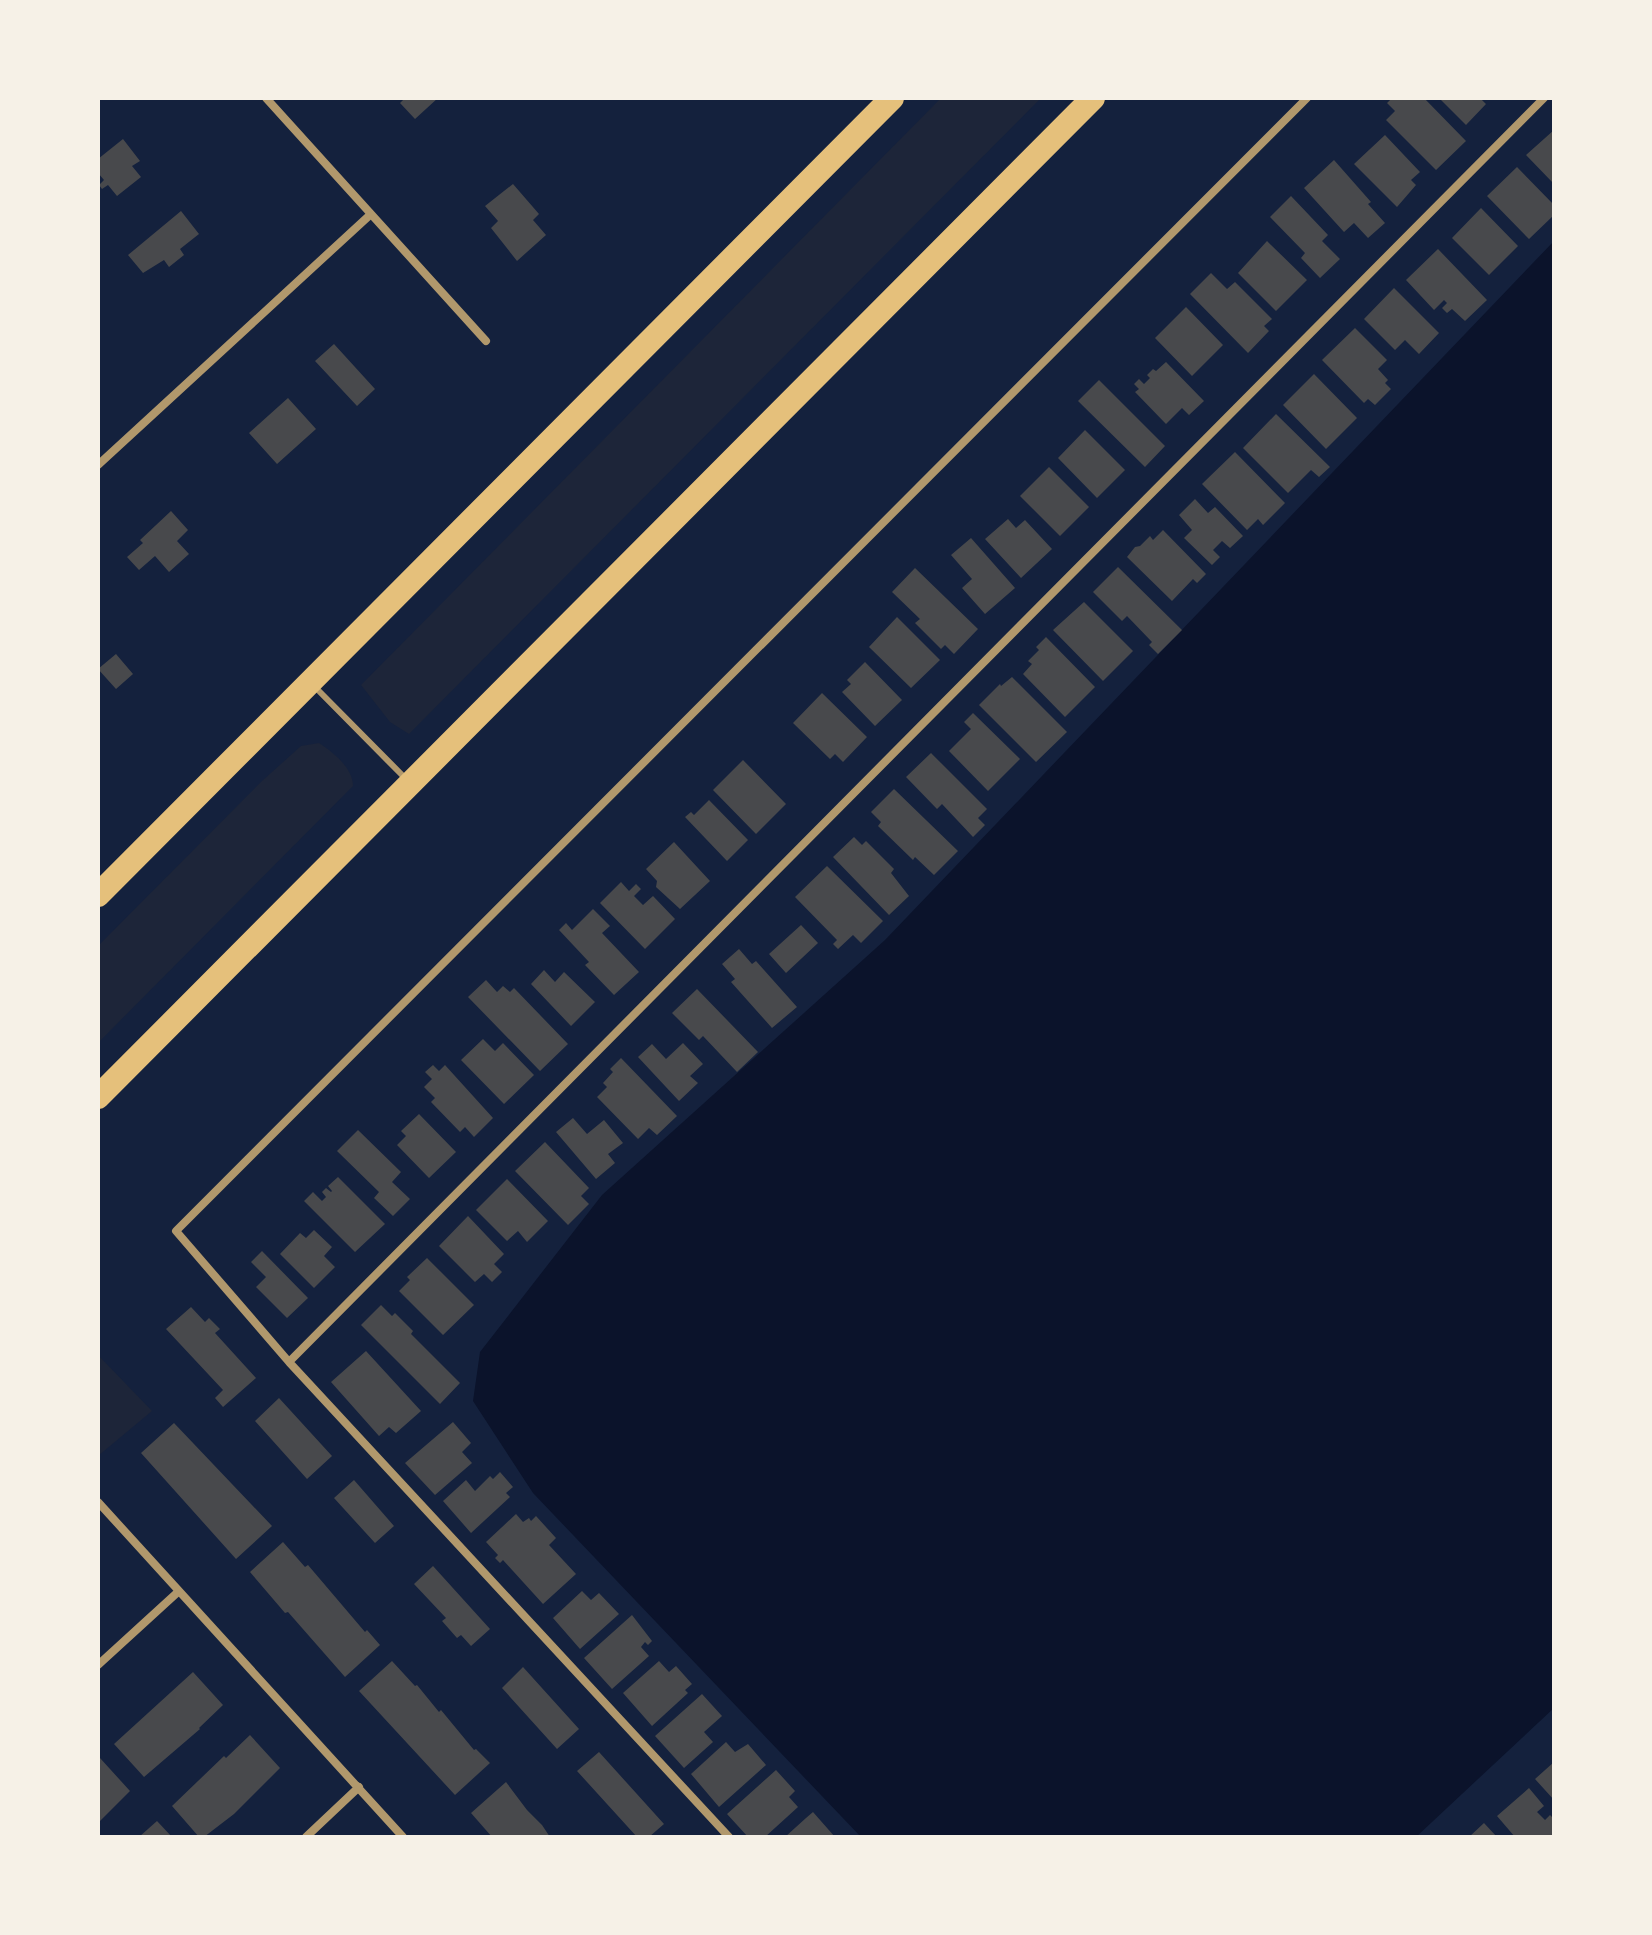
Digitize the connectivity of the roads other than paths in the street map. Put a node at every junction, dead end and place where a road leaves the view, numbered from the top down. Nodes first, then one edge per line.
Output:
1 (266, 98) edge
2 (892, 98) edge
3 (1093, 98) edge
4 (1307, 98) edge
5 (1544, 98) edge
6 (371, 214) junction
7 (486, 341) dead end
8 (98, 465) edge
9 (310, 682) junction
10 (410, 783) junction
11 (98, 895) edge
12 (98, 1097) edge
13 (289, 1362) junction
14 (98, 1502) edge
15 (179, 1591) junction
16 (98, 1665) edge
17 (359, 1787) junction
18 (306, 1837) edge
19 (403, 1837) edge
20 (729, 1837) edge

1 - 6 street
2 - 9 highway
3 - 10 highway
4 - 13 street
5 - 13 street
6 - 7 street
6 - 8 street
9 - 10 lane
9 - 11 highway
10 - 12 highway
13 - 20 street
14 - 15 street
15 - 16 street
15 - 17 street
17 - 18 street
17 - 19 street

